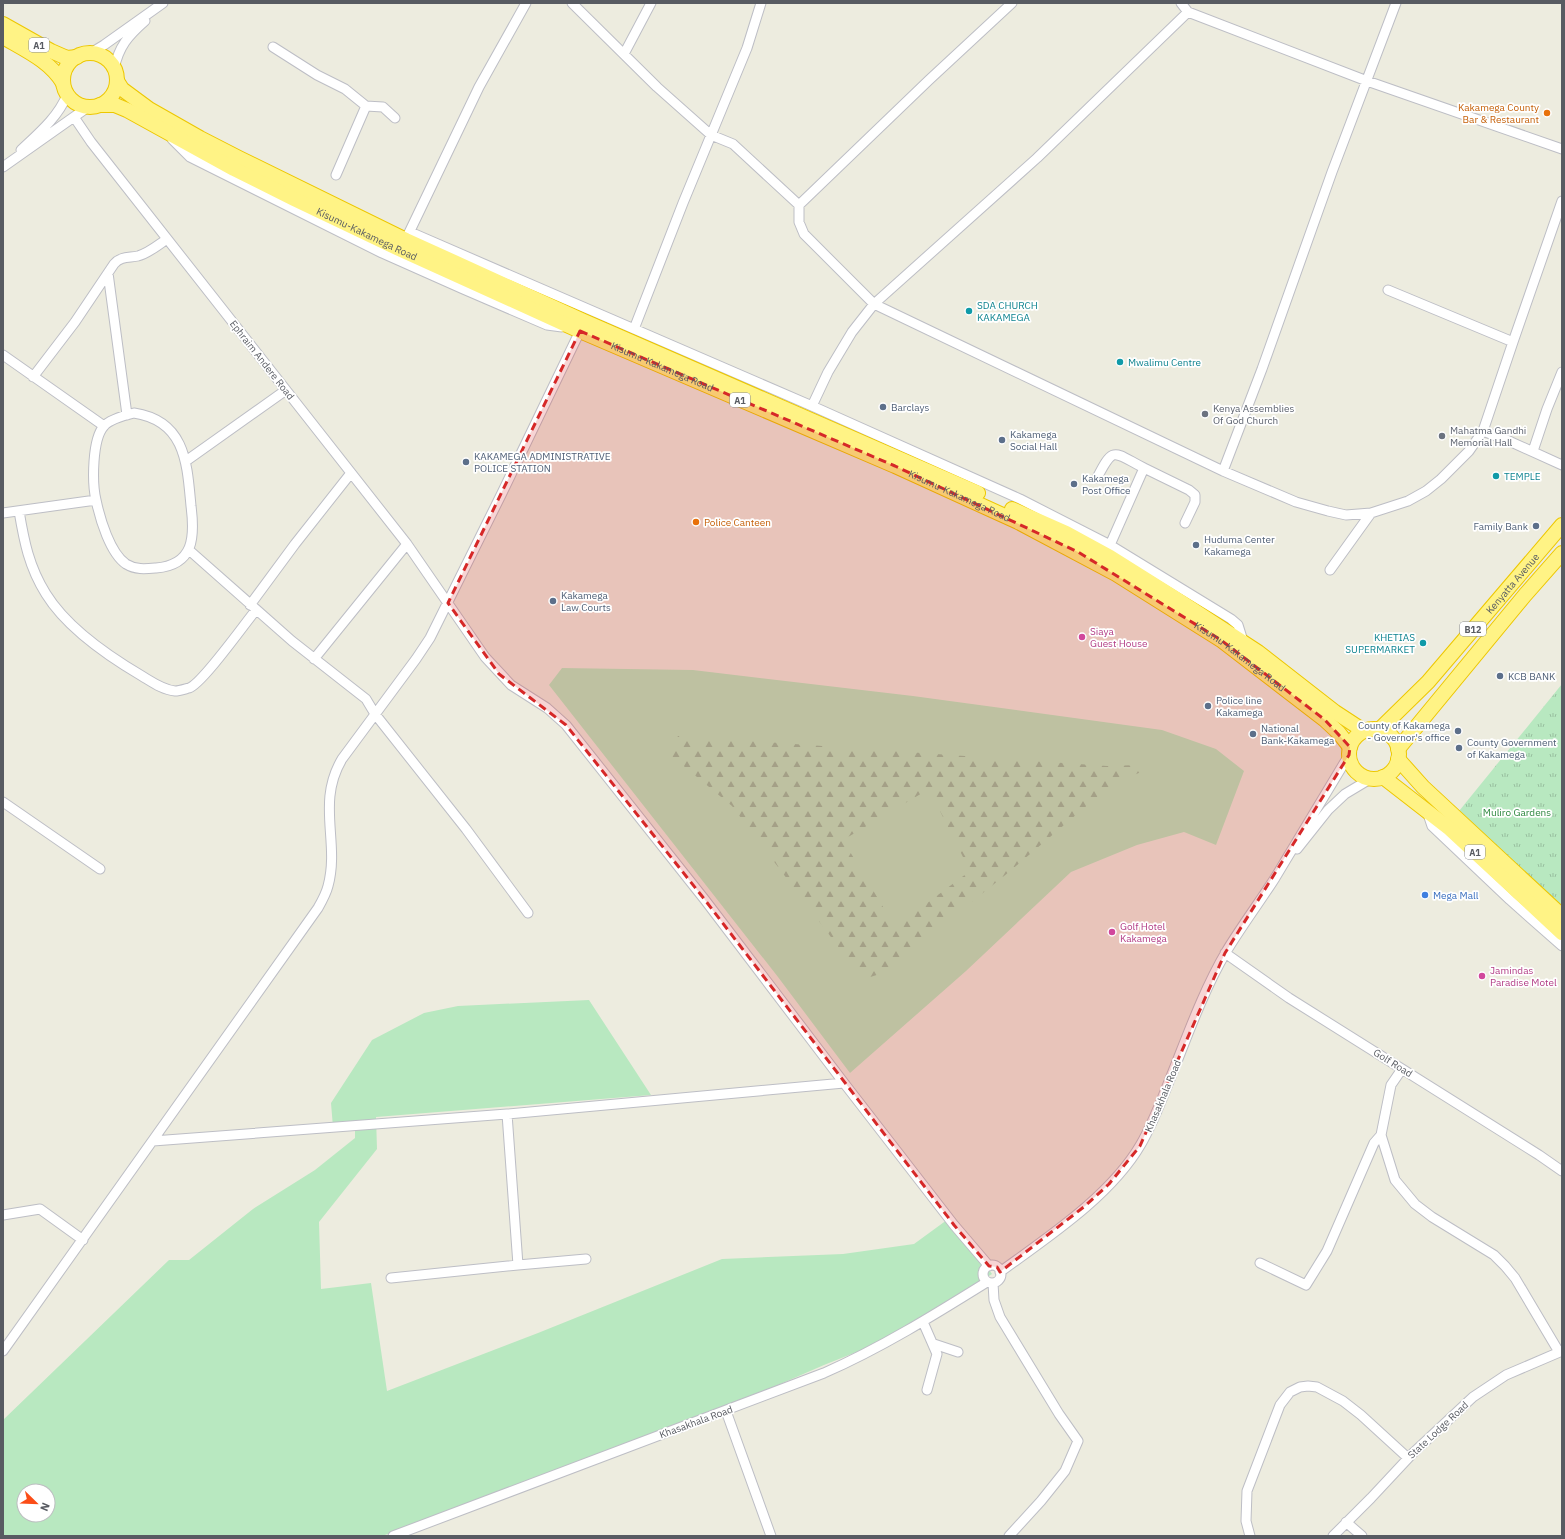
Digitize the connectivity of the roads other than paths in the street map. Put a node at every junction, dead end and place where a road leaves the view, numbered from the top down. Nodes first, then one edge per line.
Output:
1 (164, 3) edge
2 (526, 3) edge
3 (572, 3) edge
4 (651, 3) edge
5 (761, 3) edge
6 (1012, 3) edge
7 (1181, 3) edge
8 (1396, 3) edge
9 (1188, 12) junction
10 (3, 24) edge
11 (3, 37) edge
12 (273, 47) dead end
13 (624, 54) junction
14 (83, 55) junction
15 (115, 75) junction
16 (1366, 81) junction
17 (65, 89) junction
18 (94, 106) junction
19 (366, 106) junction
20 (74, 117) junction
21 (394, 118) dead end
22 (711, 135) junction
23 (1562, 149) edge
24 (3, 167) edge
25 (336, 175) dead end
26 (1562, 200) edge
27 (799, 205) junction
28 (408, 236) junction
29 (167, 239) junction
30 (108, 273) junction
31 (1388, 290) dead end
32 (874, 304) junction
33 (634, 329) junction
34 (580, 330) junction
35 (1513, 342) junction
36 (3, 355) edge
37 (1562, 372) edge
38 (33, 377) junction
39 (286, 390) junction
40 (812, 406) junction
41 (127, 415) junction
42 (104, 426) junction
43 (1483, 431) junction
44 (869, 432) junction
45 (884, 451) junction
46 (1533, 451) junction
47 (186, 461) junction
48 (1562, 465) edge
49 (1144, 468) junction
50 (1223, 471) junction
51 (351, 473) junction
52 (1097, 478) dead end
53 (96, 500) junction
54 (19, 511) junction
55 (3, 513) edge
56 (1371, 513) junction
57 (1185, 523) dead end
58 (1562, 525) edge
59 (407, 544) junction
60 (1110, 545) junction
61 (189, 550) junction
62 (1562, 553) edge
63 (1330, 570) dead end
64 (448, 603) junction
65 (253, 607) junction
66 (1243, 642) junction
67 (314, 659) junction
68 (1428, 682) junction
69 (1442, 694) junction
70 (375, 714) junction
71 (1380, 729) junction
72 (1364, 731) junction
73 (1349, 751) junction
74 (1398, 754) junction
75 (1376, 778) junction
76 (3, 802) edge
77 (1427, 811) junction
78 (100, 869) dead end
79 (1274, 879) junction
80 (528, 913) dead end
81 (1562, 916) edge
82 (1562, 933) edge
83 (1562, 946) edge
84 (1226, 953) junction
85 (1402, 1069) junction
86 (844, 1083) junction
87 (507, 1114) junction
88 (1381, 1135) junction
89 (153, 1141) junction
90 (1562, 1171) edge
91 (3, 1215) edge
92 (83, 1240) junction
93 (586, 1259) dead end
94 (1260, 1263) dead end
95 (518, 1265) junction
96 (989, 1266) junction
97 (1000, 1272) junction
98 (391, 1278) dead end
99 (990, 1282) junction
100 (923, 1322) junction
101 (934, 1344) junction
102 (3, 1351) edge
103 (958, 1352) dead end
104 (1561, 1352) edge
105 (927, 1390) dead end
106 (726, 1411) junction
107 (1408, 1458) junction
108 (1346, 1522) junction
109 (393, 1536) edge
110 (772, 1536) edge
111 (1010, 1536) edge
112 (1250, 1536) edge
113 (1333, 1536) edge
114 (1362, 1536) edge

1 - 14 street
1 - 15 street
2 - 28 street
3 - 13 street
4 - 13 street
5 - 22 street
6 - 27 street
7 - 9 street
8 - 16 street
9 - 16 street
9 - 32 street
10 - 14 highway, A1
11 - 17 highway, A1
12 - 19 street
13 - 22 street
14 - 15 highway
14 - 17 highway
15 - 18 highway
15 - 28 highway, Kisumu-Kakamega Road / A1
16 - 23 street
16 - 50 street
17 - 18 highway
17 - 24 street
18 - 20 street
18 - 34 highway, Kisumu-Kakamega Road / A1
19 - 21 street
19 - 25 street
20 - 24 street
20 - 29 street, Ephraim Andere Road
22 - 27 street
22 - 33 street
26 - 35 street
27 - 32 street
28 - 33 street
28 - 45 highway, Kisumu-Kakamega Road / A1
29 - 30 street
29 - 39 street, Ephraim Andere Road
30 - 38 street
30 - 41 street
31 - 35 street
32 - 40 street
32 - 50 street
33 - 40 street
34 - 64 street
34 - 73 highway, Kisumu-Kakamega Road / A1
35 - 43 street
36 - 38 street
37 - 46 street
38 - 42 street
39 - 47 street
39 - 51 street, Ephraim Andere Road
40 - 44 street
41 - 42 street
41 - 47 street
42 - 53 street
43 - 46 street
43 - 56 street
44 - 45 street
44 - 60 street
45 - 66 highway, Kisumu-Kakamega Road / A1
46 - 48 street
47 - 61 street
49 - 52 street
49 - 57 street
49 - 60 street
50 - 56 street
51 - 59 street, Ephraim Andere Road
51 - 65 street
53 - 54 street
53 - 61 street
54 - 55 street
54 - 65 street
56 - 63 street
58 - 68 highway, Kenyatta Avenue / B12
59 - 64 street, Ephraim Andere Road
59 - 67 street
60 - 66 street
61 - 65 street
62 - 69 highway, Kenyatta Avenue / B12
64 - 70 street
64 - 86 street, Ephraim Andere Road
65 - 67 street
66 - 72 highway, Kisumu-Kakamega Road / A1
67 - 70 street
68 - 69 highway
68 - 71 highway, Kenyatta Avenue / B12
69 - 74 highway, Kenyatta Avenue / B12
70 - 80 street
70 - 89 street
71 - 72 highway
71 - 74 highway
72 - 73 highway
73 - 75 highway
73 - 79 street
74 - 75 highway
74 - 81 highway, A1
75 - 77 highway, A1
75 - 79 street
76 - 78 street
77 - 82 highway, A1
77 - 83 street
79 - 84 street, Khasakhala Road
84 - 85 street, Golf Road
84 - 97 street, Khasakhala Road
85 - 88 street
85 - 90 street, Golf Road
86 - 87 street
86 - 96 street, Ephraim Andere Road
87 - 89 street
87 - 95 street
88 - 94 street
88 - 104 street
89 - 92 street
91 - 92 street
92 - 102 street
93 - 95 street
95 - 98 street
96 - 97 street
96 - 99 street
97 - 99 street
99 - 100 street, Khasakhala Road
99 - 111 street
100 - 101 street
100 - 106 street, Khasakhala Road
101 - 103 street
101 - 105 street
104 - 107 street, State Lodge Road
106 - 109 street, Khasakhala Road
106 - 110 street
107 - 108 street, State Lodge Road
107 - 112 street
108 - 113 street, State Lodge Road
108 - 114 street

